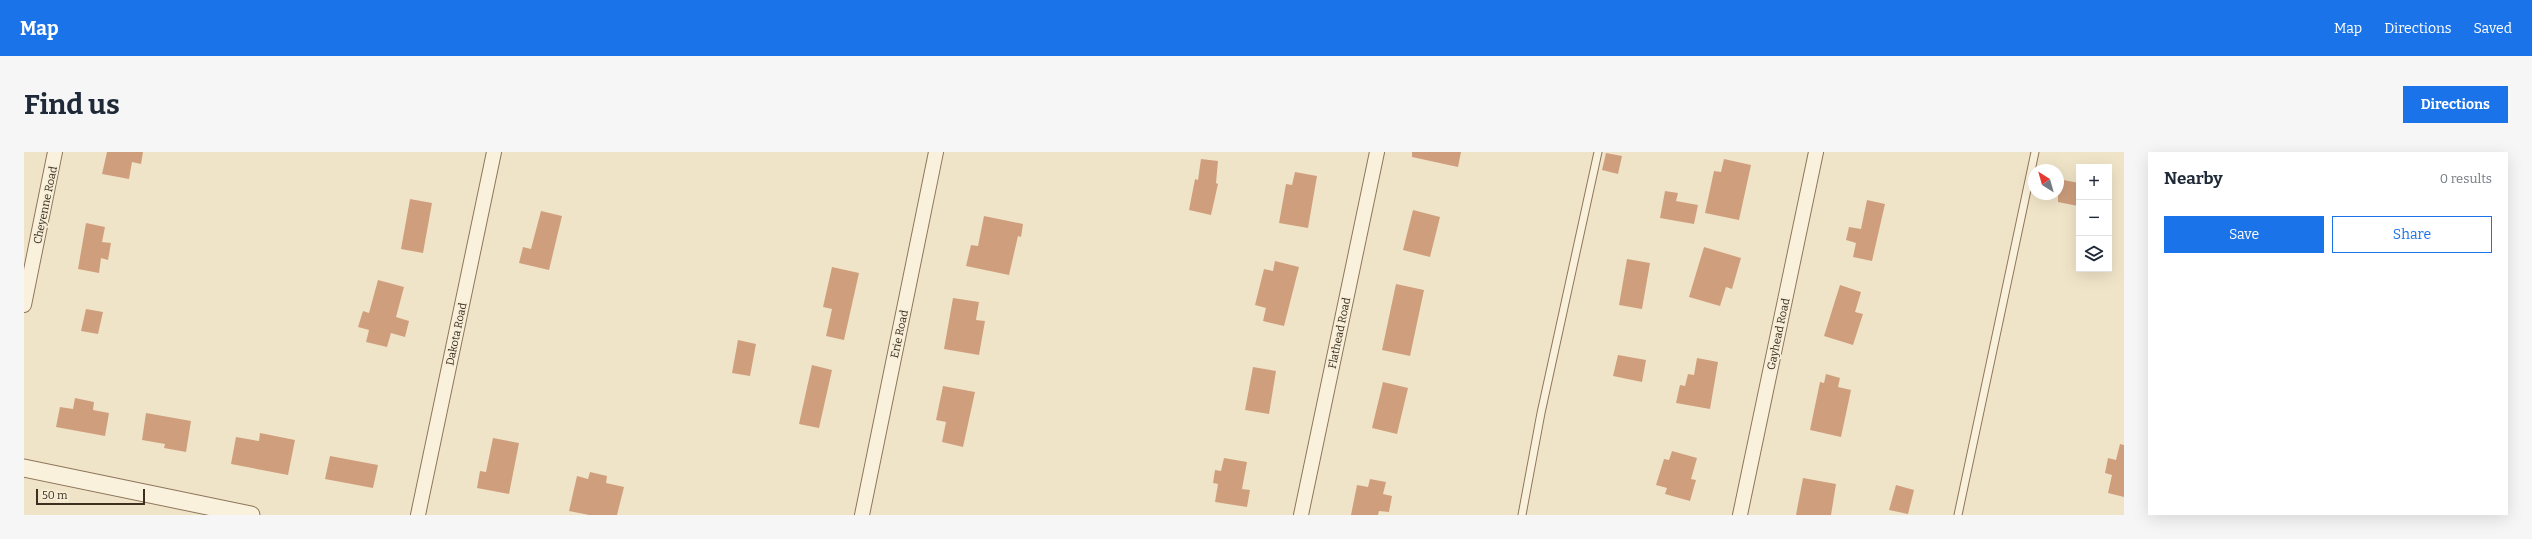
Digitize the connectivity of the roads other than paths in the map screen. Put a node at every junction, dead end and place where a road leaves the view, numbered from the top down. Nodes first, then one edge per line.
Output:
1 (56, 152) edge
2 (494, 152) edge
3 (936, 152) edge
4 (1377, 152) edge
5 (1598, 152) edge
6 (1816, 152) edge
7 (2035, 152) edge
8 (24, 305) edge
9 (24, 468) edge
10 (251, 515) edge
11 (418, 515) edge
12 (862, 515) edge
13 (1301, 515) edge
14 (1522, 515) edge
15 (1740, 515) edge
16 (1958, 515) edge

1 - 8 street, Cheyenne Road
2 - 11 street, Dakota Road
3 - 12 street, Erie Road
4 - 13 street, Flathead Road
5 - 14 lane
6 - 15 street, Gayhead Road
7 - 16 lane
9 - 10 street

